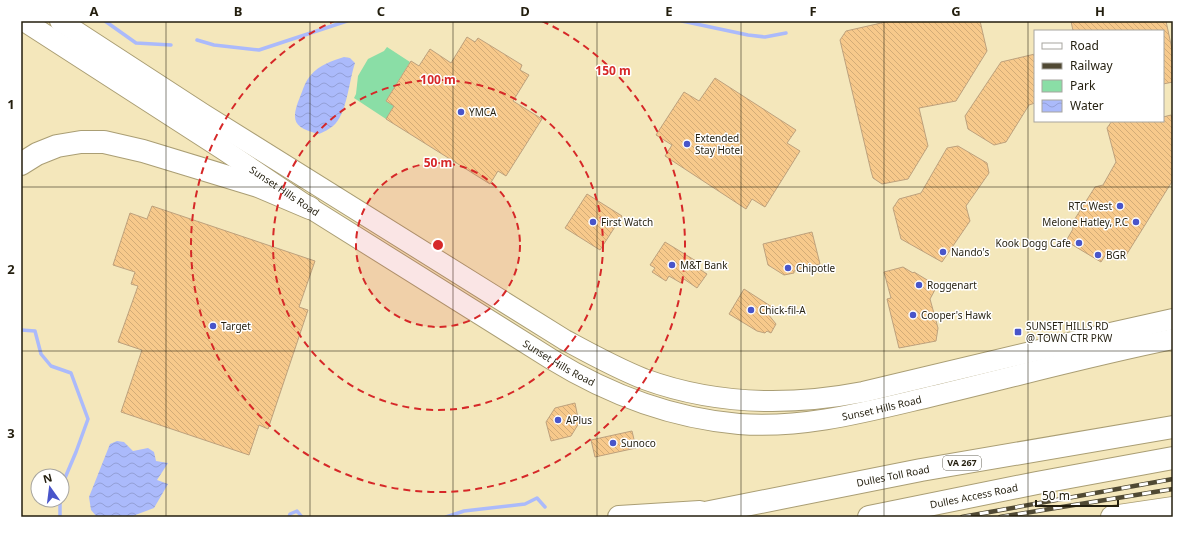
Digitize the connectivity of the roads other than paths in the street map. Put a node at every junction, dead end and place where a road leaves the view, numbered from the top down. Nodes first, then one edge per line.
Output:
1 (24, 21) edge
2 (60, 21) edge
3 (21, 164) edge
4 (310, 208) junction
5 (1173, 319) edge
6 (1173, 339) edge
7 (1173, 427) edge
8 (1173, 458) edge
9 (1173, 508) edge
10 (711, 512) junction
11 (619, 517) edge
12 (685, 517) edge
13 (869, 517) edge
14 (1112, 517) edge

1 - 4 main road, Sunset Hills Road
2 - 5 main road, Sunset Hills Road
3 - 4 highway
4 - 6 main road, Sunset Hills Road
7 - 10 highway, Dulles Toll Road / VA 267
8 - 13 highway, Dulles Access Road
9 - 14 highway
10 - 11 highway
10 - 12 highway, Dulles Toll Road / VA 267

